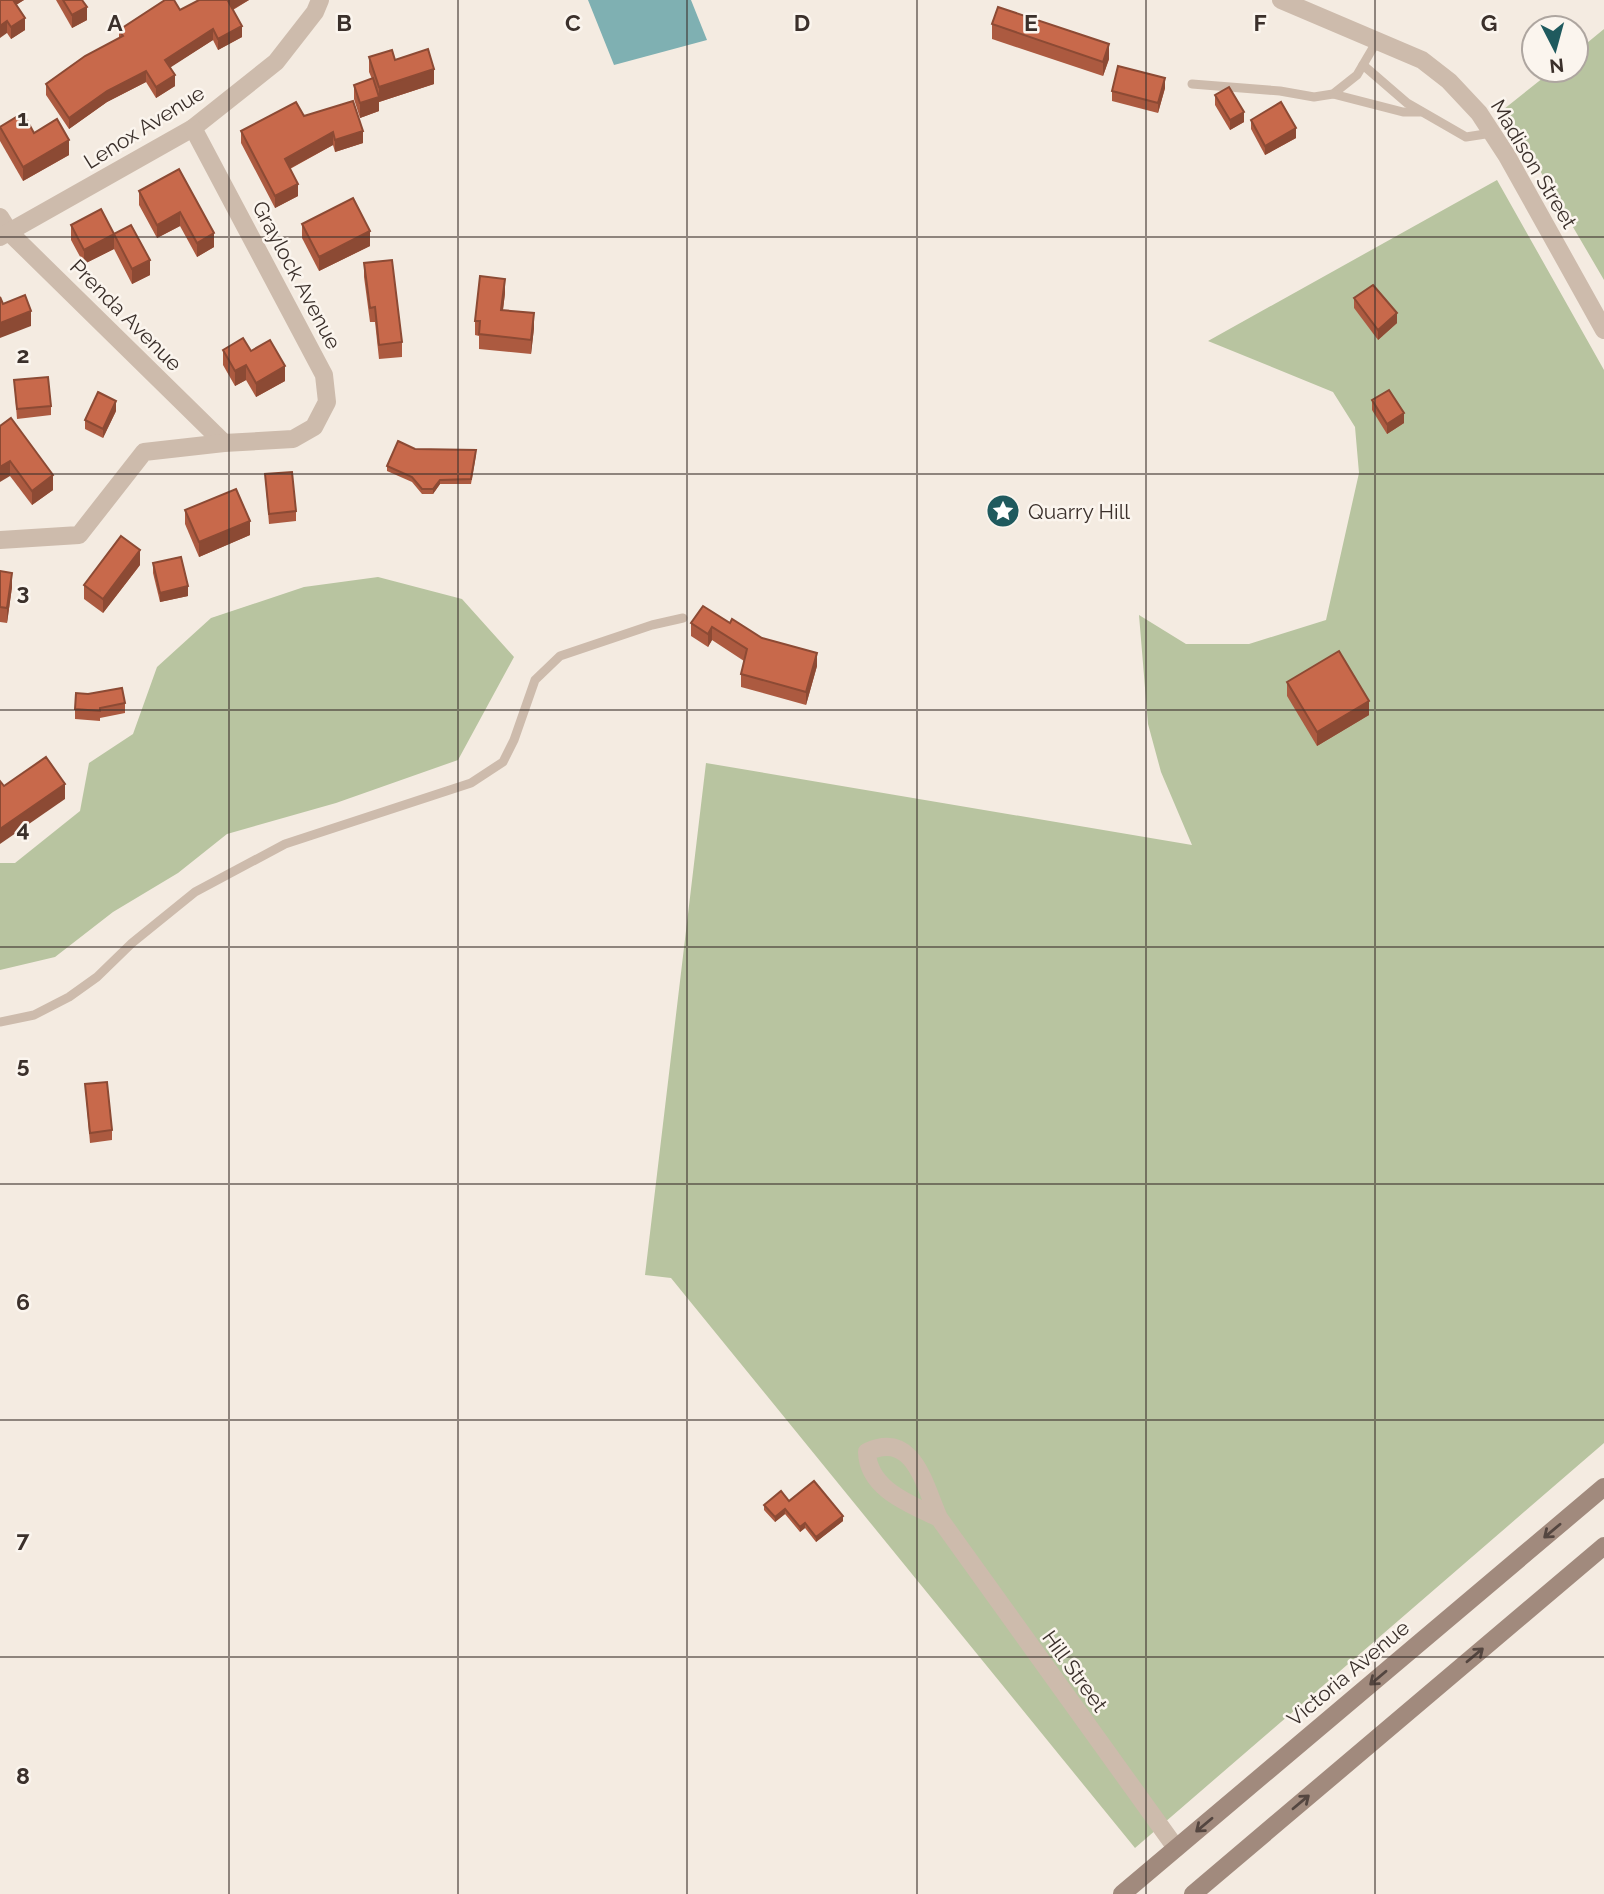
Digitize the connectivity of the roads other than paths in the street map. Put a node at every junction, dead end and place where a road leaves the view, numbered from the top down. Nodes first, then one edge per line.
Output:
1 (320, 0) edge
2 (1281, 0) edge
3 (1377, 41) junction
4 (1363, 65) junction
5 (1192, 84) dead end
6 (1334, 94) junction
7 (1422, 112) junction
8 (193, 128) junction
9 (1492, 133) junction
10 (0, 217) edge
11 (5, 235) edge
12 (1604, 330) edge
13 (224, 443) junction
14 (0, 540) edge
15 (684, 618) dead end
16 (0, 1022) edge
17 (1604, 1487) edge
18 (939, 1518) junction
19 (1604, 1546) edge
20 (1176, 1848) junction
21 (1122, 1894) edge
22 (1193, 1894) edge

1 - 8 street, Lenox Avenue
2 - 3 street, Madison Street
3 - 4 lane
3 - 9 street, Madison Street
4 - 6 lane
4 - 7 lane
5 - 6 lane
6 - 7 lane
7 - 9 lane
8 - 11 street, Lenox Avenue
8 - 13 street, Graylock Avenue
9 - 12 street, Madison Street
10 - 11 street, Prenda Avenue
11 - 13 street, Prenda Avenue
13 - 14 street, Graylock Avenue
15 - 16 lane
17 -> 20 main road, Victoria Avenue
18 - 18 street, Hill Street
18 - 20 street, Hill Street
22 -> 19 main road
20 - 21 main road, Victoria Avenue

